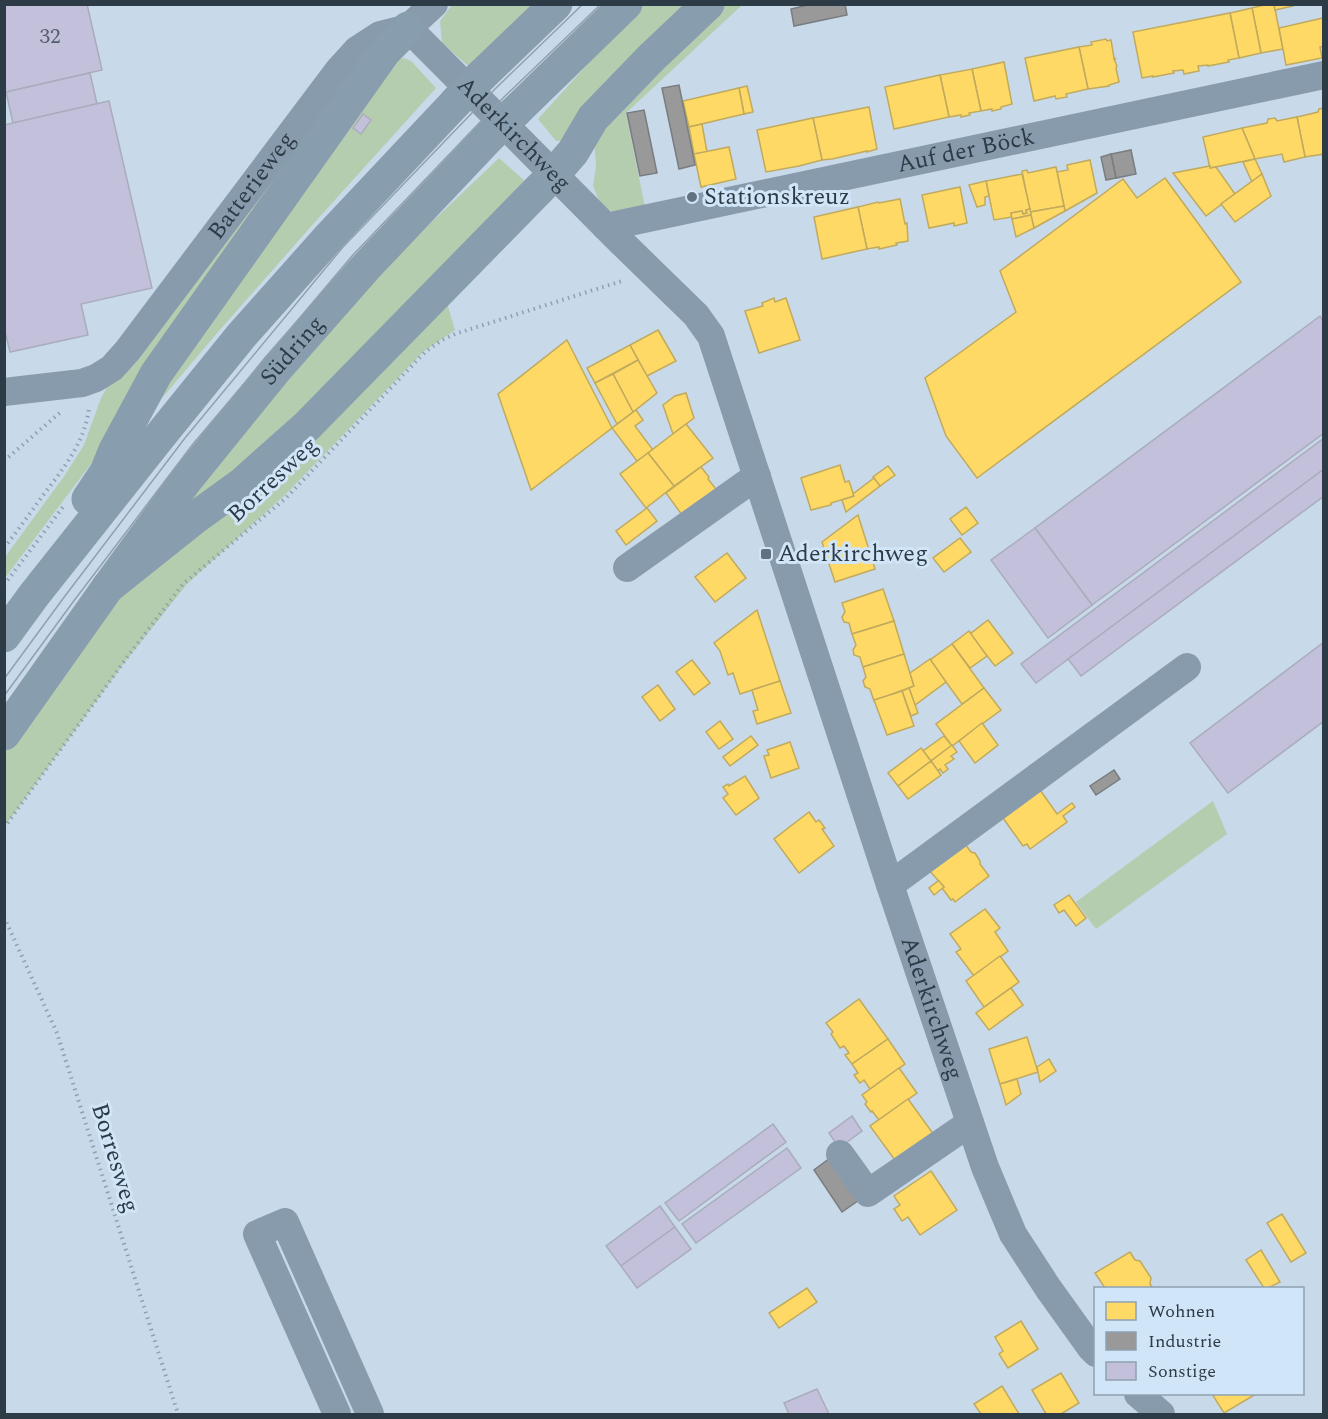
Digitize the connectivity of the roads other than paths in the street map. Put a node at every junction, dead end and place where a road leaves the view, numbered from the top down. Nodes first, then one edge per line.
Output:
1 (434, 4) edge
2 (556, 4) edge
3 (626, 4) edge
4 (708, 4) edge
5 (408, 28) junction
6 (1323, 75) edge
7 (554, 174) junction
8 (606, 227) junction
9 (4, 392) edge
10 (757, 476) junction
11 (627, 568) dead end
12 (108, 587) junction
13 (34, 595) junction
14 (4, 636) edge
15 (1187, 667) dead end
16 (4, 734) edge
17 (890, 885) junction
18 (970, 1123) junction
19 (840, 1154) dead end
20 (1094, 1352) edge
21 (1139, 1395) edge
22 (337, 1414) edge
23 (370, 1414) edge
24 (1161, 1414) edge

1 - 5 street, Batterieweg
2 - 13 main road, Südring, bridge
3 - 12 main road, Südring, bridge
4 - 7 main road
5 - 7 street, Aderkirchweg
5 - 9 street, Batterieweg
5 - 13 main road
6 - 8 street, Auf der Böck
7 - 8 street, Aderkirchweg
7 - 12 main road
8 - 10 street, Aderkirchweg
10 - 11 street
10 - 17 street, Aderkirchweg
12 - 16 main road, Südring
13 - 14 main road, Südring
15 - 17 street
17 - 18 street, Aderkirchweg
18 - 19 street
18 - 20 street, Aderkirchweg
21 - 24 street
22 - 23 street

